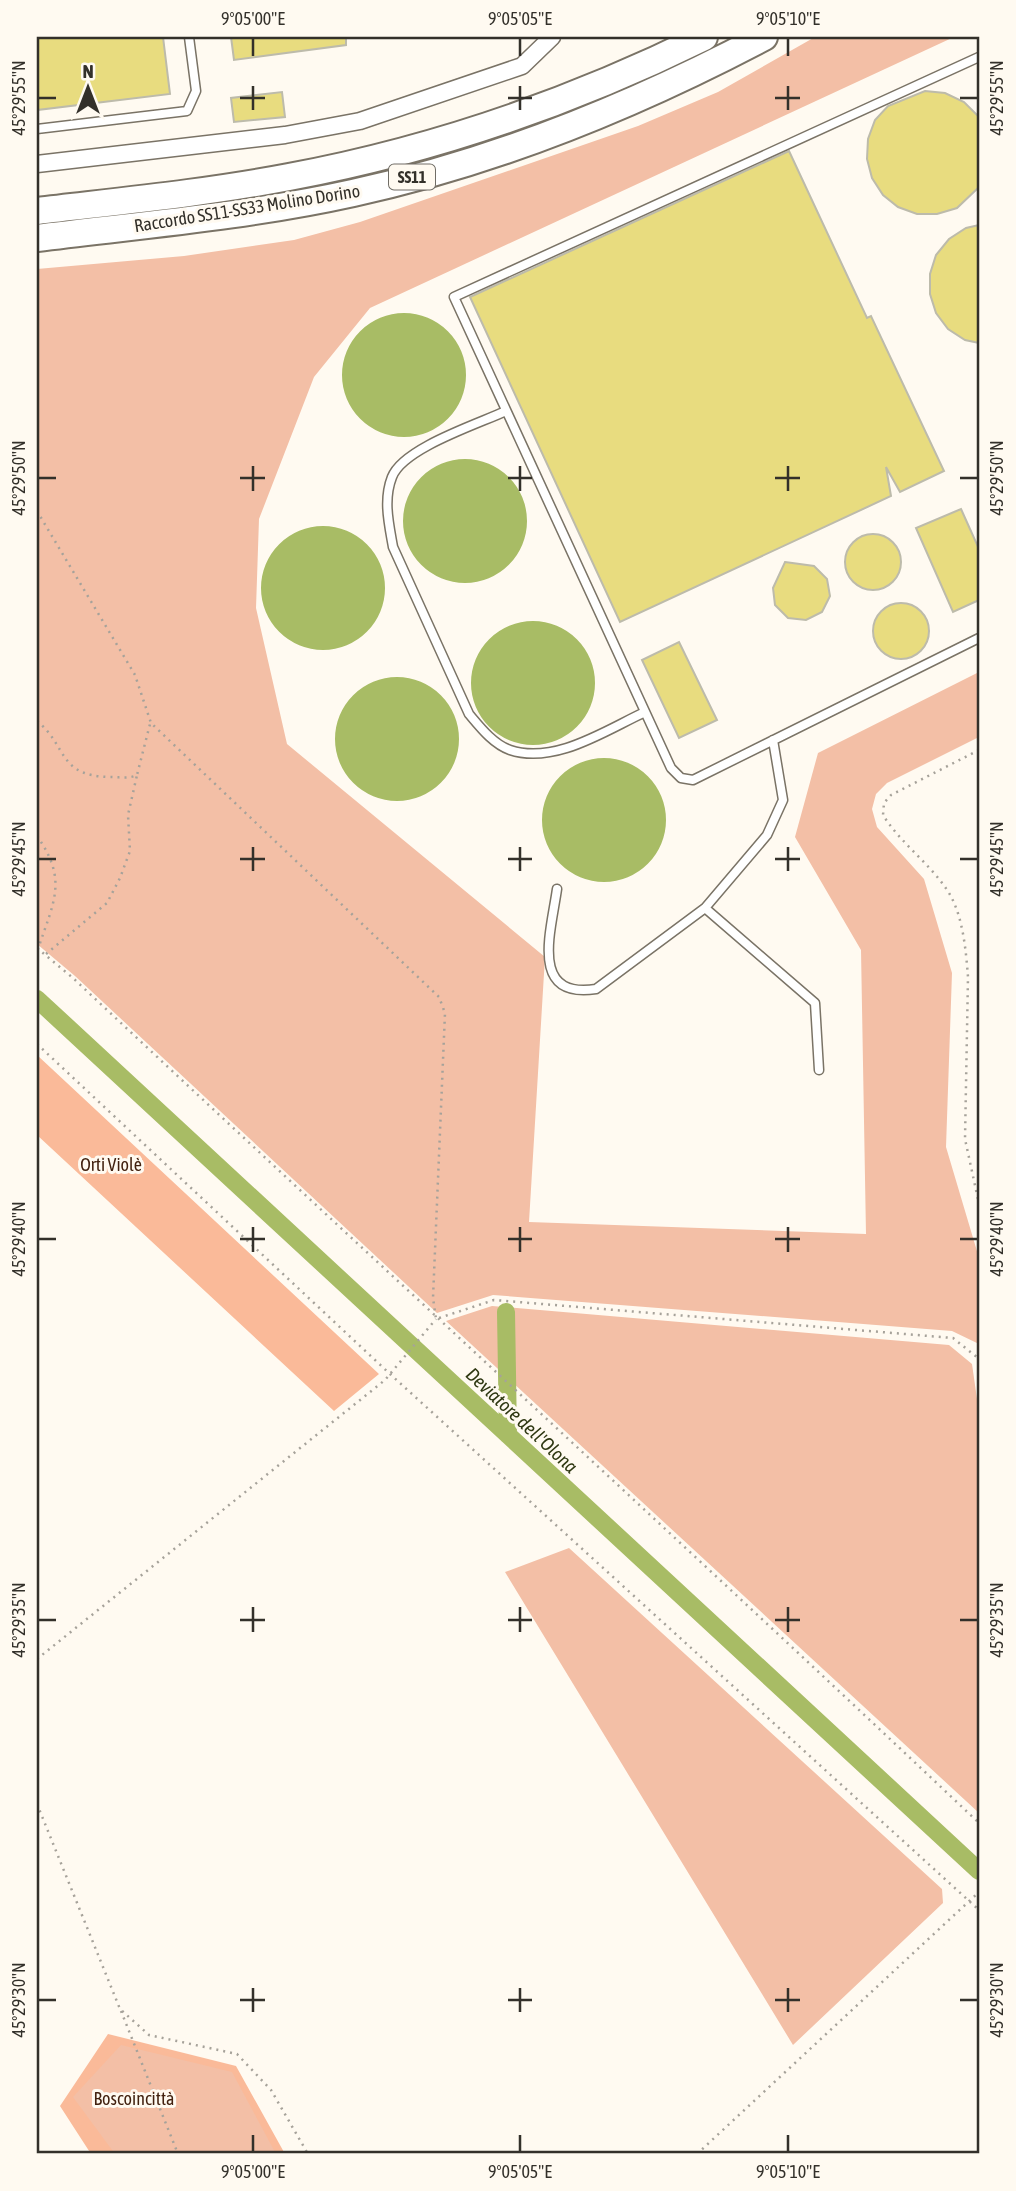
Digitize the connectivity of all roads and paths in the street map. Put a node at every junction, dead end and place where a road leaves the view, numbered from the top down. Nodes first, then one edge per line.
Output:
1 (189, 37) edge
2 (552, 37) edge
3 (704, 37) edge
4 (764, 37) edge
5 (979, 57) edge
6 (37, 130) edge
7 (37, 164) edge
8 (37, 211) edge
9 (37, 238) edge
10 (506, 411) junction
11 (37, 511) edge
12 (979, 638) edge
13 (645, 712) junction
14 (37, 721) edge
15 (151, 723) junction
16 (773, 740) junction
17 (979, 750) edge
18 (137, 775) junction
19 (37, 836) edge
20 (557, 889) dead end
21 (705, 908) junction
22 (37, 948) edge
23 (44, 955) junction
24 (37, 1044) edge
25 (819, 1070) dead end
26 (979, 1204) edge
27 (436, 1319) junction
28 (979, 1357) edge
29 (979, 1368) edge
30 (390, 1374) junction
31 (37, 1659) edge
32 (37, 1804) edge
33 (979, 1823) edge
34 (979, 1892) edge
35 (970, 1901) junction
36 (979, 1910) edge
37 (120, 2009) junction
38 (178, 2154) edge
39 (308, 2154) edge
40 (697, 2154) edge

1 - 6 lane
2 - 7 street
3 - 8 highway, Raccordo SS11-SS33 Molino Dorino / SS11
4 - 9 highway, Raccordo SS11-SS33 Molino Dorino / SS11
5 - 10 lane
10 - 13 lane
10 - 13 lane
11 - 15 path
12 - 16 lane
13 - 16 lane
14 - 18 path
15 - 18 path
15 - 27 path
16 - 21 lane
17 - 26 path
18 - 23 path
19 - 22 path
20 - 21 lane
21 - 25 lane
22 - 23 path
23 - 27 path
24 - 30 path
27 - 28 path
27 - 30 path
27 - 33 path
28 - 29 path
30 - 31 path
30 - 35 path
32 - 37 path
34 - 35 path
35 - 36 path
35 - 40 path
37 - 38 path
37 - 39 path

